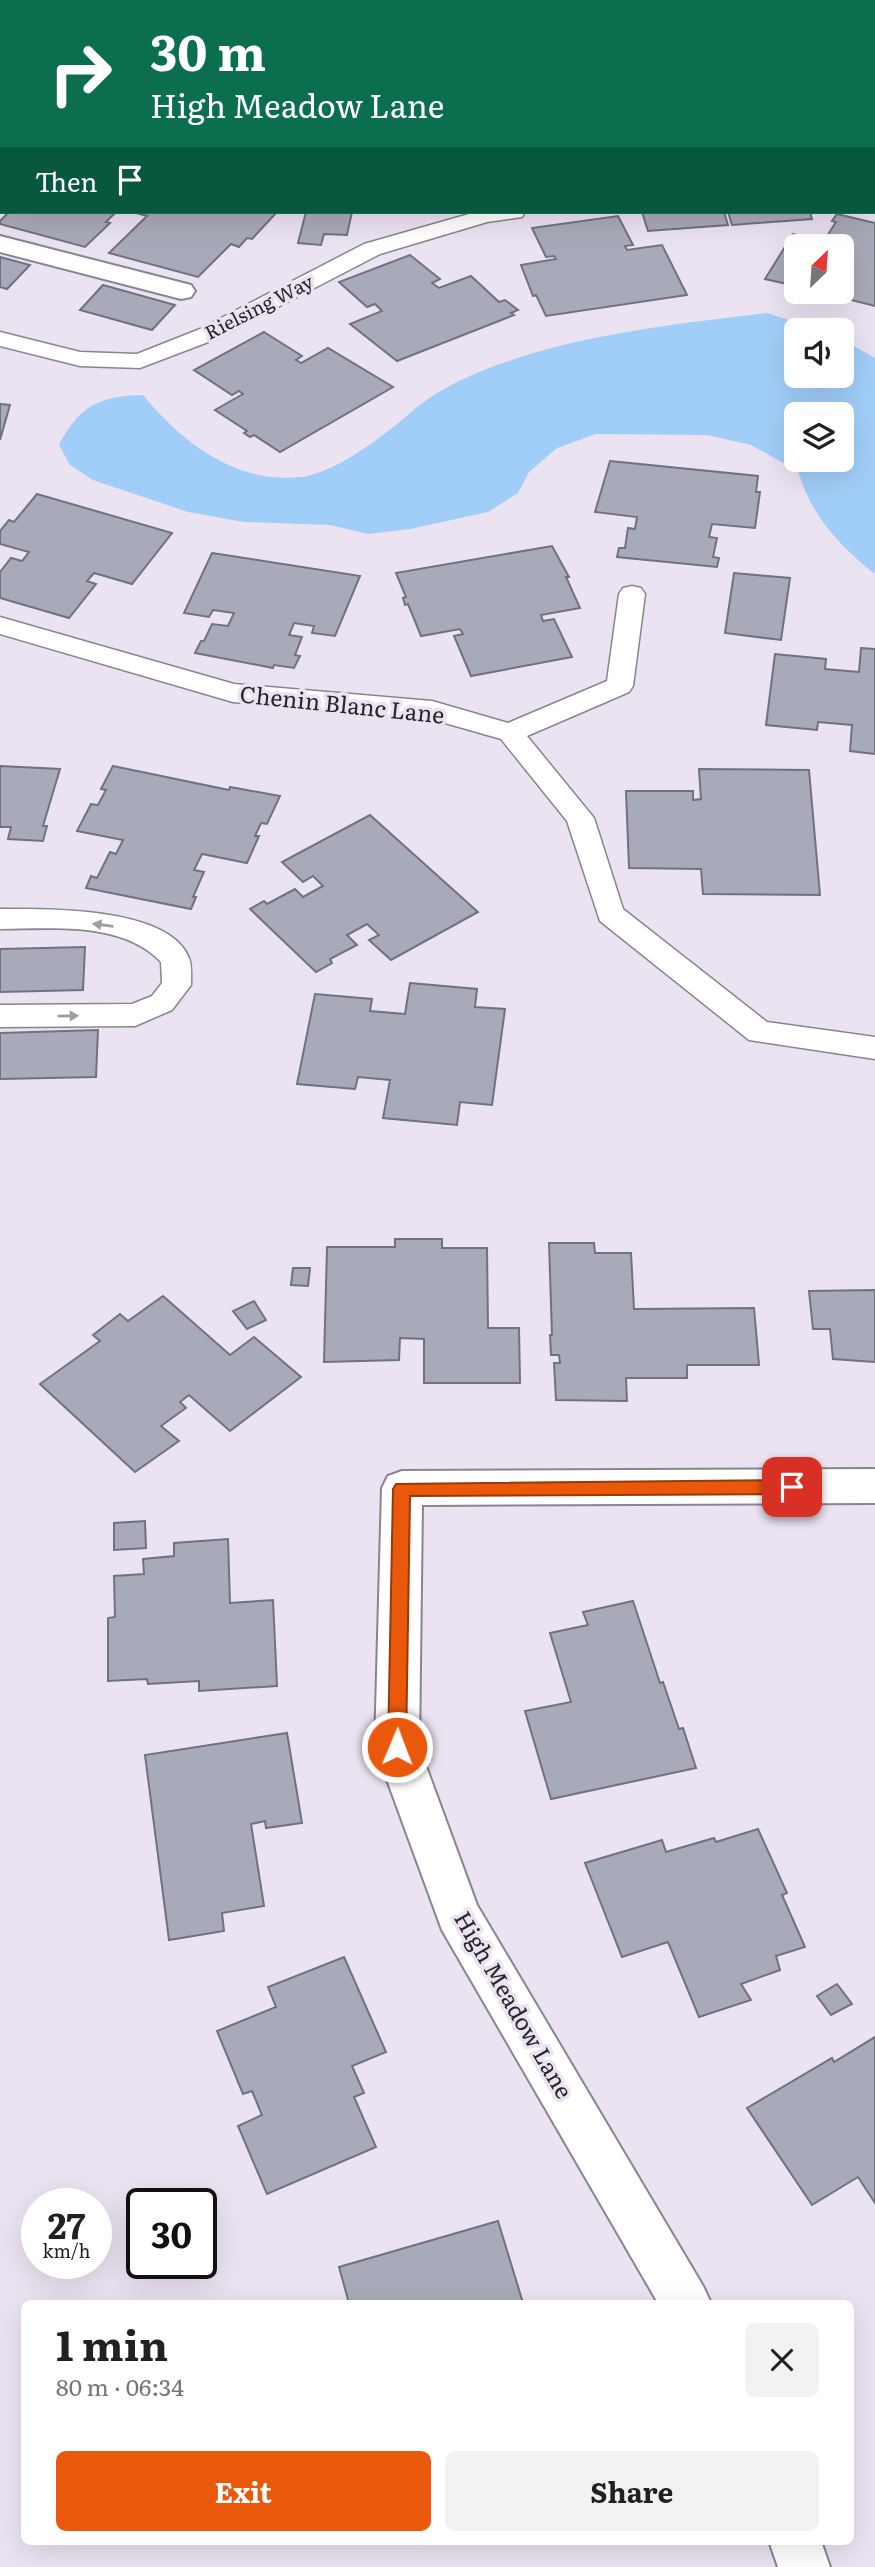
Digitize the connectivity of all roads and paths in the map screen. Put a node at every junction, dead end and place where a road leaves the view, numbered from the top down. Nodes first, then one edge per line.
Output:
1 (500, 214) edge
2 (0, 244) edge
3 (181, 291) dead end
4 (0, 339) edge
5 (632, 594) dead end
6 (0, 625) edge
7 (510, 733) junction
8 (0, 919) edge
9 (0, 1016) edge
10 (875, 1048) edge
11 (875, 1486) edge
12 (684, 2300) edge
13 (796, 2545) edge
14 (804, 2567) edge

1 - 4 lane, Rielsing Way
2 - 3 street
5 - 7 lane
6 - 7 lane, Chenin Blanc Lane
7 - 10 lane
9 -> 8 lane
11 - 12 street, High Meadow Lane
13 - 14 street

